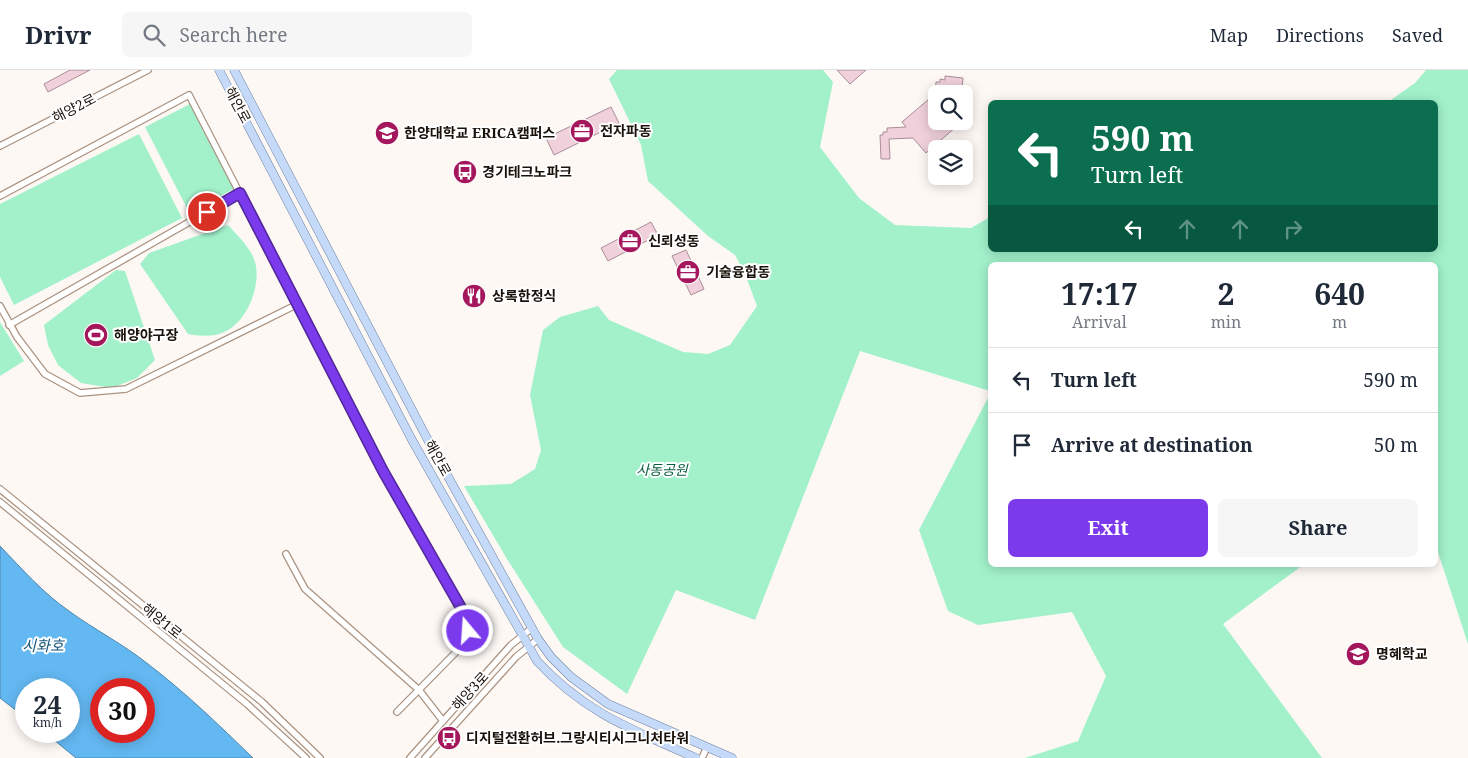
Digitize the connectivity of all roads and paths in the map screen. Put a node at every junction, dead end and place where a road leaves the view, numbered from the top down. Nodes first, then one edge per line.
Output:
1 (148, 70) edge
2 (219, 70) edge
3 (234, 70) edge
4 (0, 146) edge
5 (240, 193) junction
6 (0, 196) edge
7 (298, 304) junction
8 (0, 306) edge
9 (9, 325) junction
10 (0, 489) edge
11 (0, 502) edge
12 (286, 554) dead end
13 (532, 628) junction
14 (521, 635) junction
15 (538, 639) junction
16 (528, 647) junction
17 (419, 690) junction
18 (398, 712) dead end
19 (443, 721) junction
20 (707, 747) junction
21 (306, 758) edge
22 (320, 758) edge
23 (410, 758) edge
24 (425, 758) edge
25 (696, 758) edge
26 (702, 758) edge
27 (732, 758) edge

1 - 4 street, 해양2로
2 - 14 main road, 해안로
3 - 13 main road, 해안로
5 - 6 street
5 - 7 street
5 - 9 street
7 - 9 street
7 - 17 street
8 - 9 street
10 - 22 street, 해양1로
11 - 21 street, 해양1로
12 - 17 street
13 - 14 street, 해양3로
13 - 15 main road, 해안로
14 - 16 main road, 해안로
14 - 19 street, 해양3로
15 - 16 street, 해양3로
15 - 20 main road, 해안로
16 - 24 street, 해양3로
16 - 25 main road, 해안로
17 - 18 street
17 - 19 street
19 - 23 street, 해양3로
20 - 26 street
20 - 27 main road, 해안로

